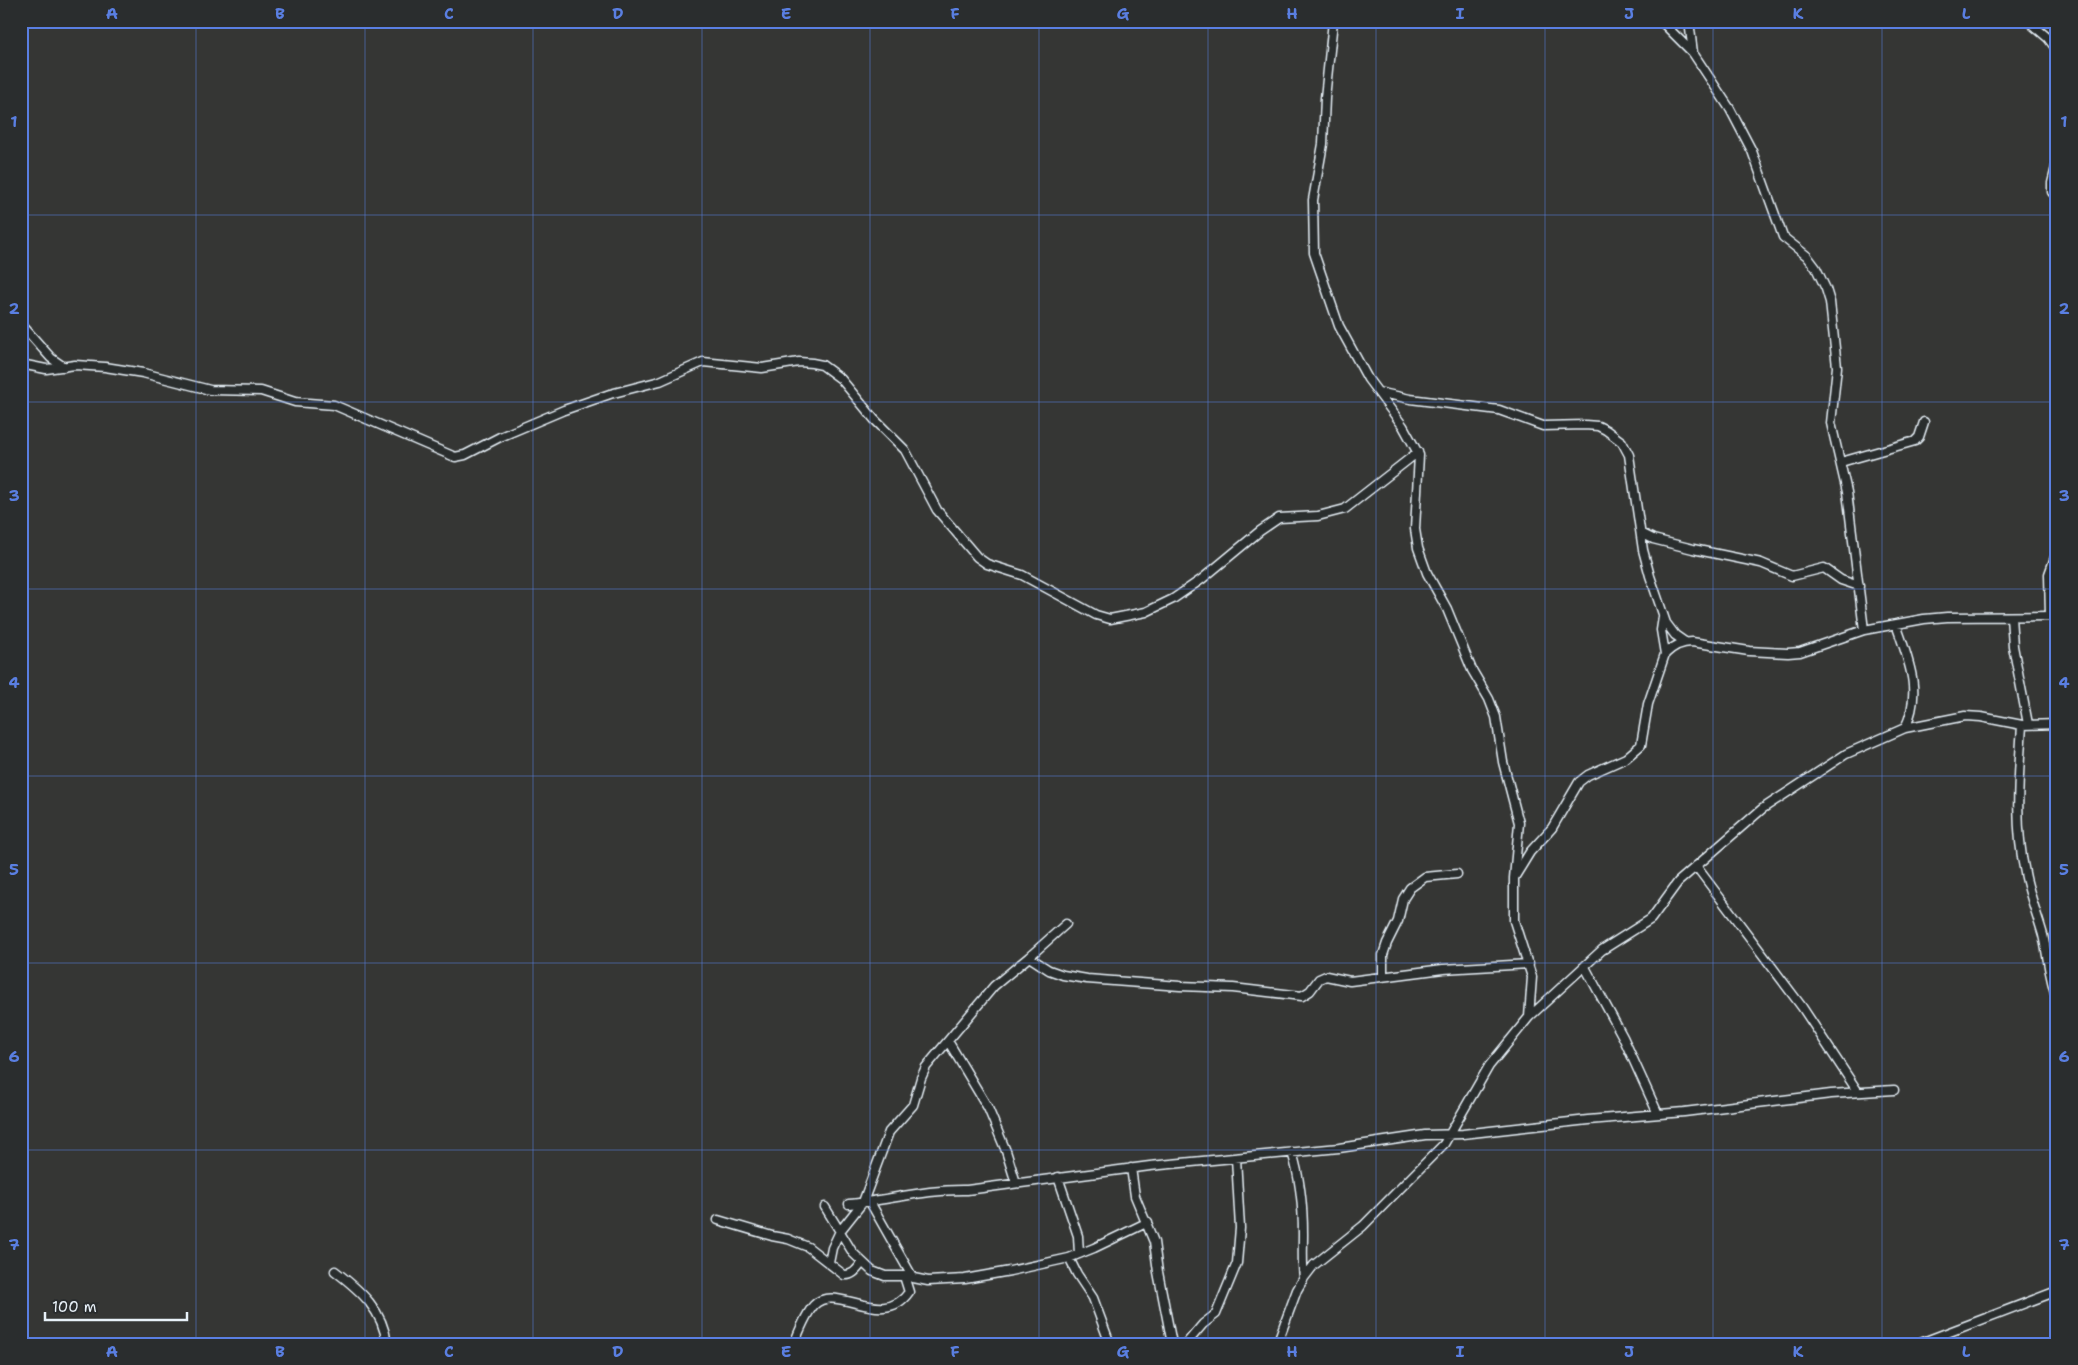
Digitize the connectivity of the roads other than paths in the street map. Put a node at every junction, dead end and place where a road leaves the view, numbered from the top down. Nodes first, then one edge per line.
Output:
1 (1333, 21) edge
2 (1661, 21) edge
3 (1689, 21) edge
4 (2028, 21) edge
5 (2057, 50) edge
6 (1693, 52) junction
7 (2057, 163) edge
8 (2057, 197) edge
9 (21, 324) edge
10 (21, 364) edge
11 (64, 367) junction
12 (1378, 392) junction
13 (1924, 422) dead end
14 (1418, 452) junction
15 (1841, 462) junction
16 (1641, 534) junction
17 (2057, 552) edge
18 (1859, 586) junction
19 (2053, 616) edge
20 (2011, 617) junction
21 (1663, 618) junction
22 (1896, 624) junction
23 (1864, 630) junction
24 (1685, 642) junction
25 (1665, 654) junction
26 (2057, 724) edge
27 (2025, 725) junction
28 (1905, 728) junction
29 (1696, 866) junction
30 (1457, 874) dead end
31 (1514, 878) junction
32 (1066, 924) dead end
33 (1029, 957) junction
34 (1529, 964) junction
35 (1585, 967) junction
36 (1383, 976) junction
37 (2057, 998) edge
38 (1529, 1017) junction
39 (948, 1041) junction
40 (1894, 1090) dead end
41 (1858, 1092) junction
42 (1658, 1114) junction
43 (1451, 1134) junction
44 (1292, 1152) junction
45 (1236, 1158) junction
46 (1131, 1168) junction
47 (1058, 1178) junction
48 (1016, 1183) junction
49 (867, 1202) junction
50 (849, 1204) dead end
51 (825, 1207) dead end
52 (718, 1220) dead end
53 (1148, 1222) junction
54 (840, 1232) junction
55 (1079, 1254) junction
56 (1069, 1258) junction
57 (829, 1263) junction
58 (862, 1263) junction
59 (335, 1271) dead end
60 (904, 1276) junction
61 (913, 1278) junction
62 (1304, 1278) junction
63 (2057, 1291) edge
64 (387, 1344) edge
65 (794, 1344) edge
66 (1110, 1344) edge
67 (1172, 1344) edge
68 (1186, 1344) edge
69 (1277, 1344) edge
70 (1918, 1344) edge

1 - 12 street
2 - 6 street
3 - 6 street
4 - 5 street
6 - 15 street
7 - 8 street
9 - 11 street
10 - 11 street
11 - 14 street
12 - 14 street
12 - 16 street
13 - 15 street
14 - 31 street
15 - 18 street
16 - 18 street
16 - 21 street
17 - 19 street
18 - 23 street
19 - 20 street
20 - 22 street
20 - 27 street
21 - 24 street
21 - 25 street
22 - 23 street
22 - 28 street
23 - 24 street
24 - 25 street
25 - 31 street
26 - 27 street
27 - 28 street
27 - 37 street
28 - 29 street
29 - 35 street
29 - 41 street
30 - 36 street
31 - 34 street
32 - 33 street
33 - 36 street
33 - 39 street
34 - 36 street
34 - 38 street
35 - 38 street
35 - 42 street
38 - 43 street
39 - 48 street
39 - 49 street
40 - 41 street
41 - 42 street
42 - 43 street
43 - 44 street
43 - 62 street
44 - 45 street
44 - 62 street
45 - 46 street
45 - 68 street
46 - 47 street
46 - 53 street
47 - 48 street
47 - 55 street
48 - 49 street
49 - 50 street
49 - 54 street
49 - 61 street
51 - 54 street
52 - 57 street
53 - 55 street
53 - 67 street
54 - 57 street
54 - 58 street
55 - 56 street
56 - 61 street
56 - 66 street
57 - 58 street
58 - 60 street
59 - 64 street
60 - 61 street
60 - 65 street
62 - 69 street
63 - 70 street

